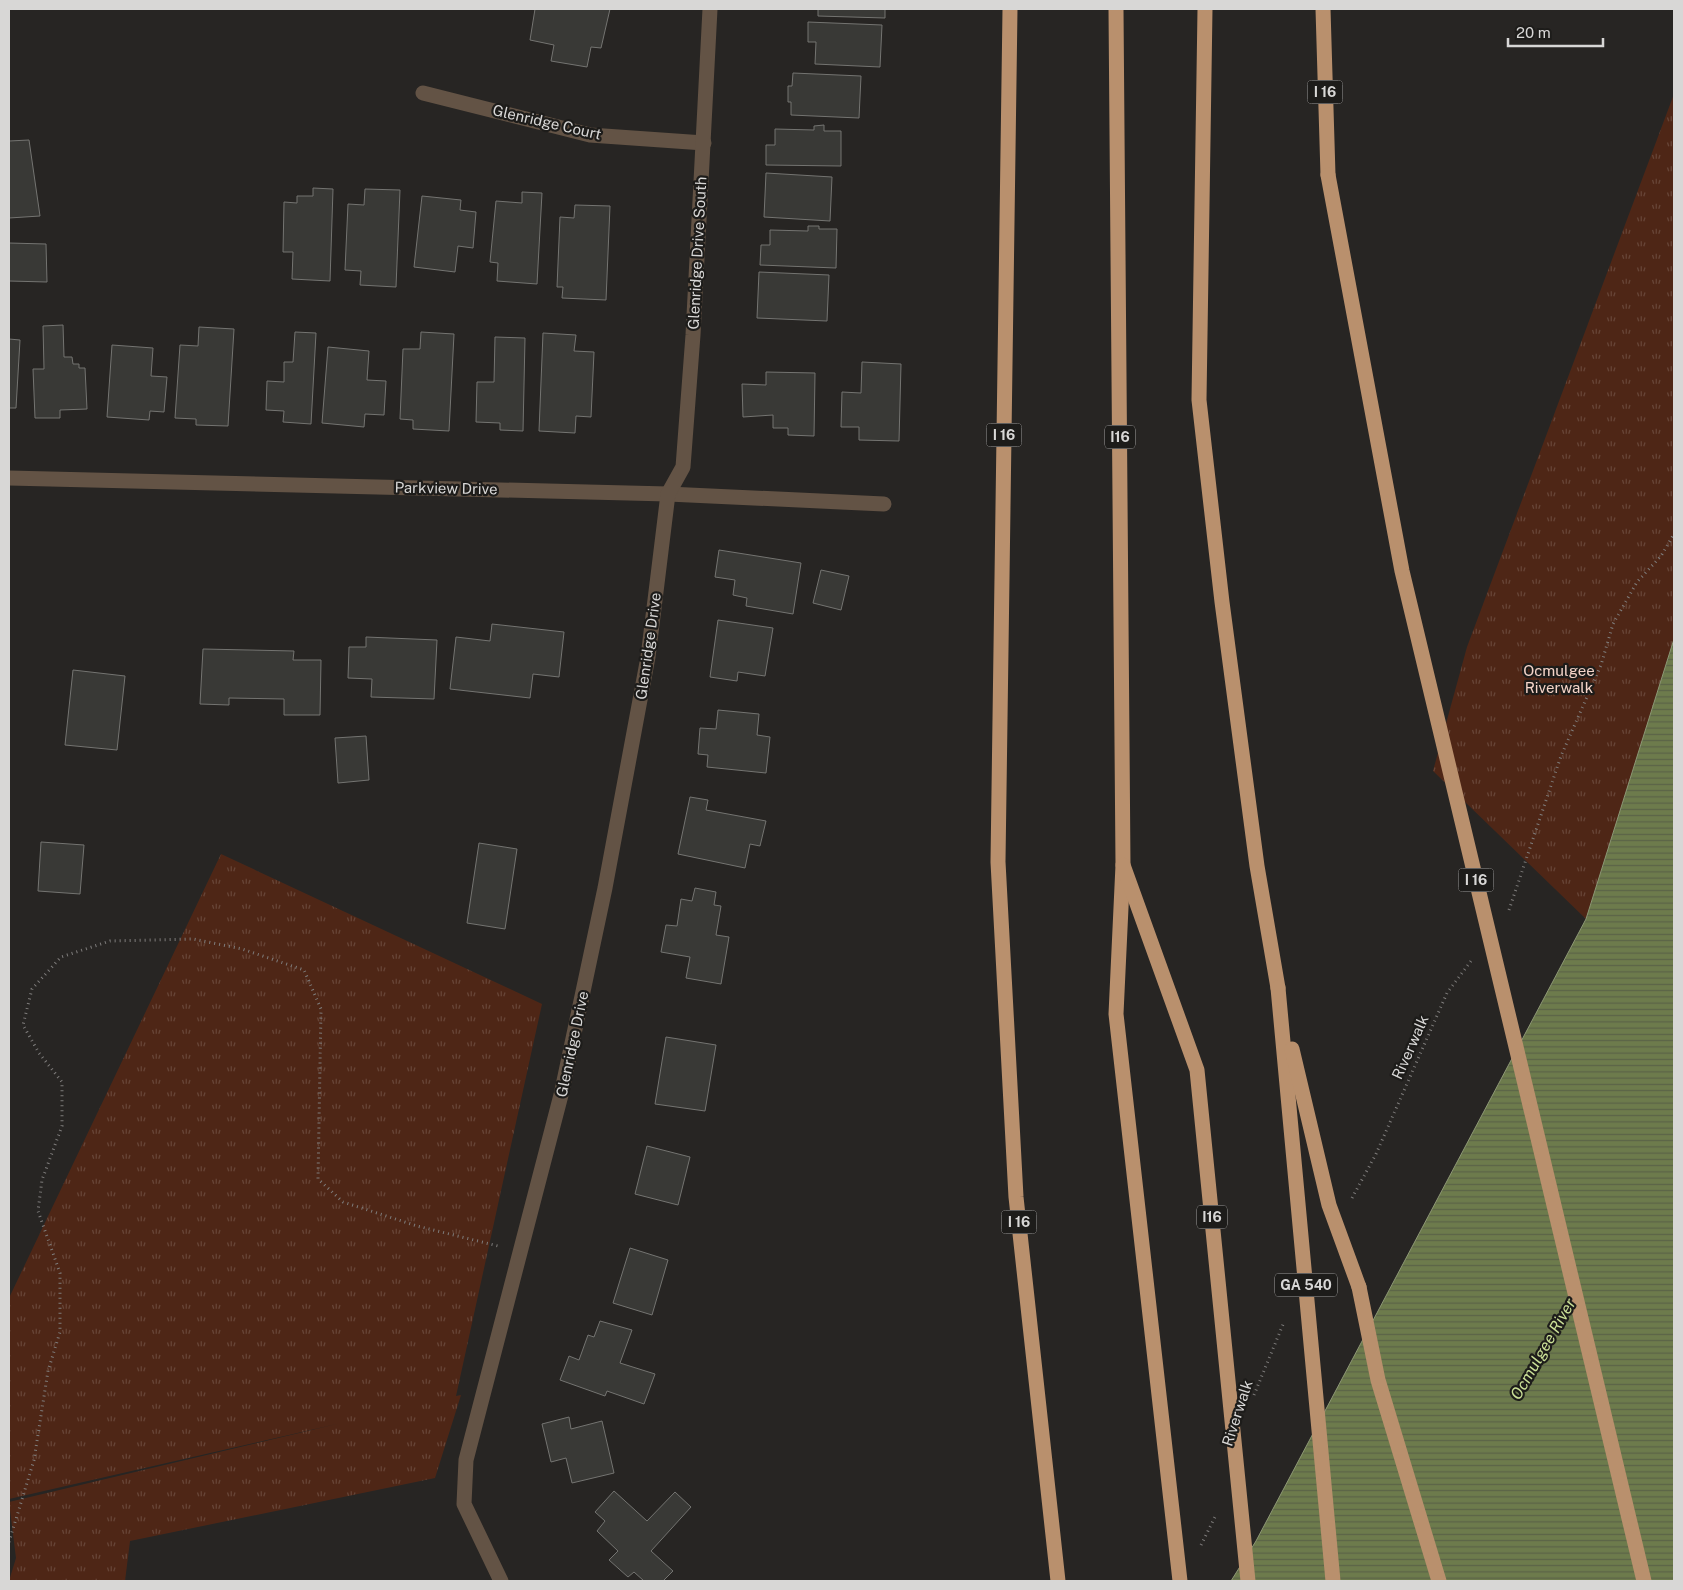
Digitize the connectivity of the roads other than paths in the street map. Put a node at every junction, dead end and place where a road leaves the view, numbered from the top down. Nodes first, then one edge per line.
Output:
1 (710, 9) edge
2 (1010, 9) edge
3 (1116, 9) edge
4 (1205, 9) edge
5 (1323, 9) edge
6 (423, 93) dead end
7 (704, 143) junction
8 (9, 478) edge
9 (668, 494) junction
10 (884, 504) dead end
11 (1123, 865) junction
12 (1278, 988) junction
13 (501, 1581) edge
14 (1058, 1581) edge
15 (1180, 1581) edge
16 (1248, 1581) edge
17 (1333, 1581) edge
18 (1439, 1581) edge
19 (1644, 1581) edge

1 - 7 street, Glenridge Drive South
2 - 14 highway, I 16
3 - 11 highway, I16
4 - 12 highway
5 - 19 highway, I 16, bridge
6 - 7 street, Glenridge Court
7 - 9 street, Glenridge Drive South
8 - 9 street, Parkview Drive
9 - 10 street, Parkview Drive
9 - 13 street, Glenridge Drive
11 - 15 highway
11 - 16 highway, I16, bridge
12 - 17 highway, GA 540, bridge
12 - 18 highway, bridge

